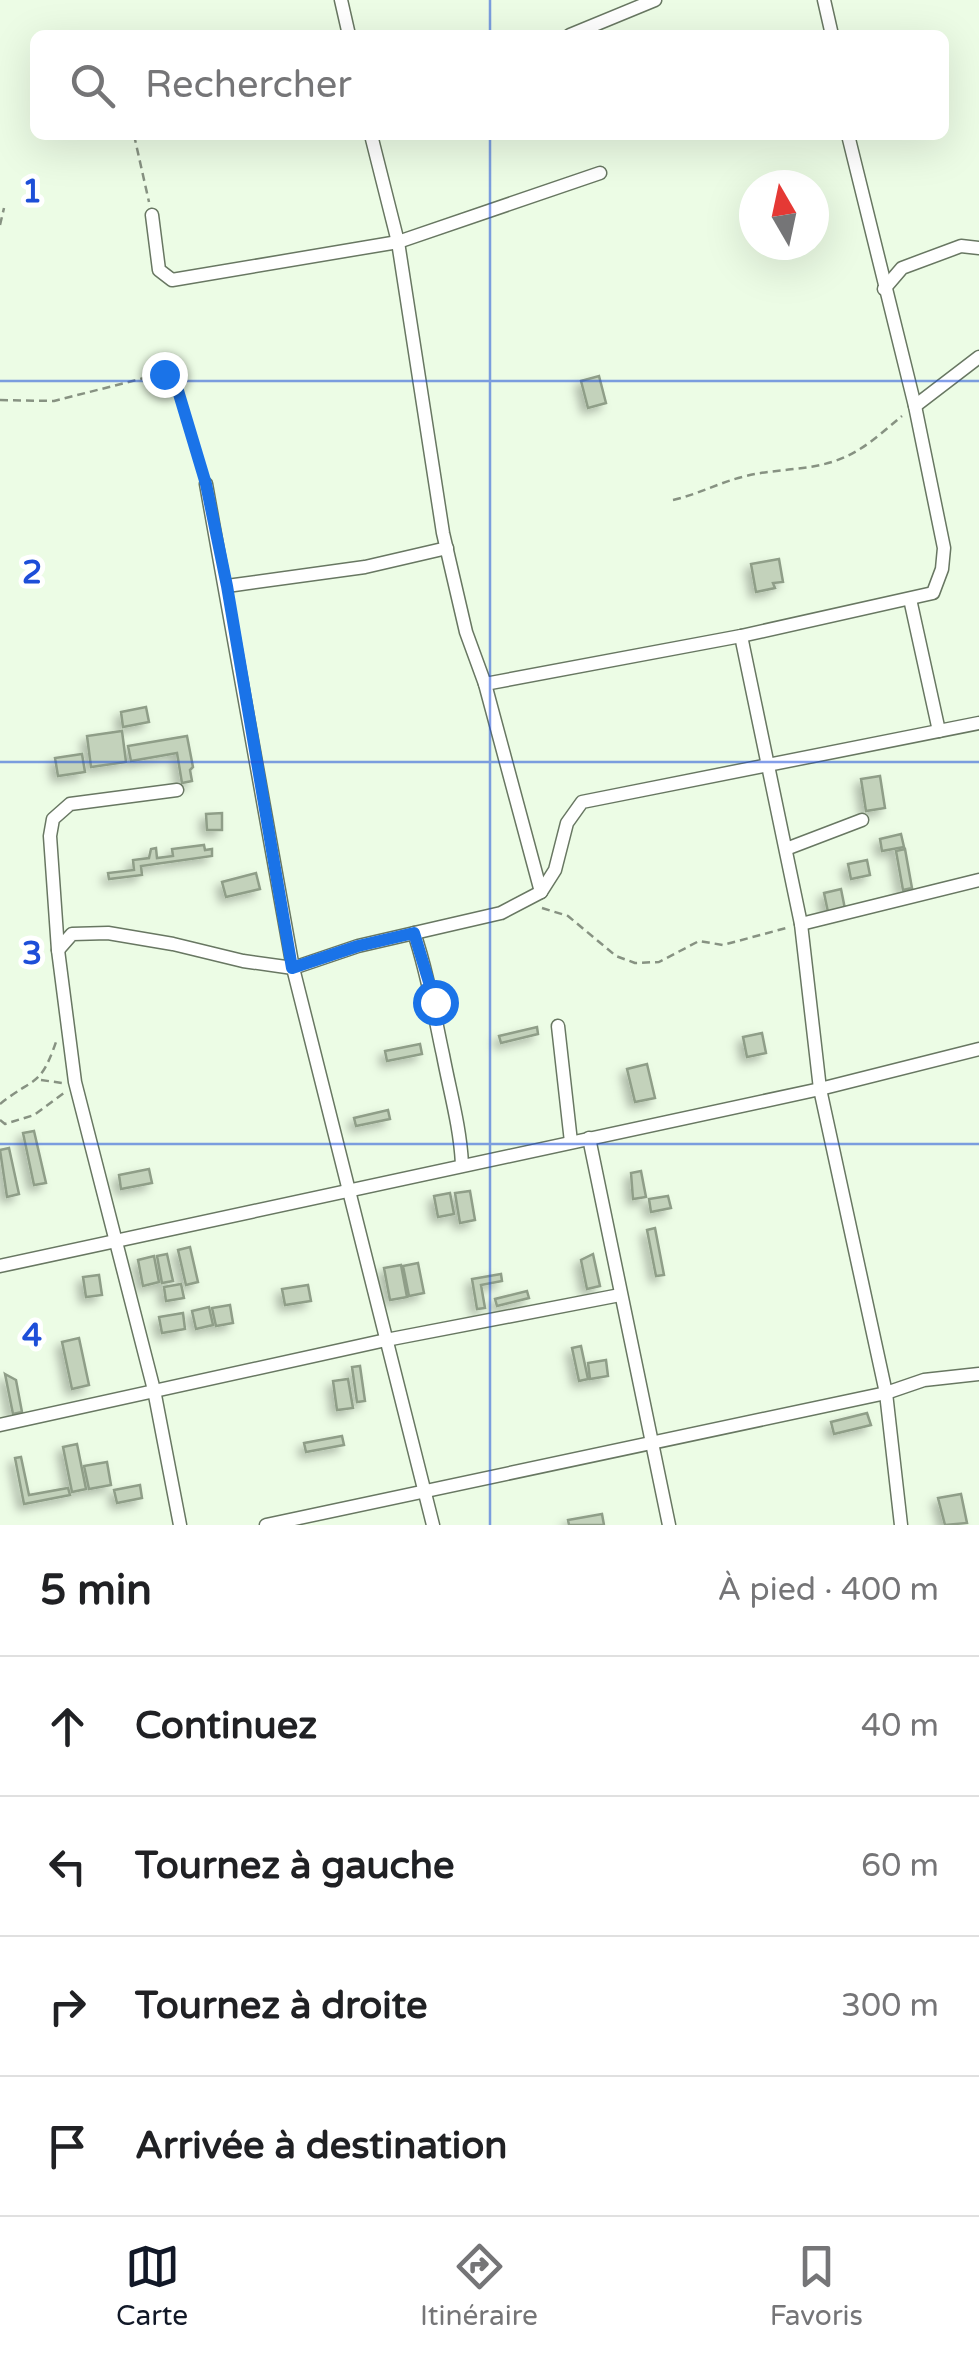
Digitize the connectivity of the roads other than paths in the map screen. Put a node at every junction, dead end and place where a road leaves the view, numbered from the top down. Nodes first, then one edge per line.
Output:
1 (342, 0) edge
2 (654, 0) edge
3 (824, 0) edge
4 (349, 30) edge
5 (582, 30) edge
6 (831, 30) edge
7 (373, 140) edge
8 (849, 140) edge
9 (600, 173) dead end
10 (152, 215) road end
11 (398, 242) junction
12 (979, 248) edge
13 (884, 290) junction
14 (979, 358) edge
15 (915, 406) junction
16 (206, 484) road end
17 (447, 548) junction
18 (227, 586) junction
19 (910, 599) junction
20 (741, 636) junction
21 (485, 684) junction
22 (979, 723) edge
23 (939, 731) junction
24 (770, 766) junction
25 (177, 790) dead end
26 (862, 820) dead end
27 (786, 850) junction
28 (979, 880) edge
29 (541, 892) junction
30 (801, 924) junction
31 (414, 933) junction
32 (58, 950) junction
33 (292, 968) junction
34 (558, 1026) dead end
35 (979, 1048) edge
36 (820, 1089) junction
37 (589, 1138) junction
38 (572, 1142) junction
39 (462, 1164) junction
40 (348, 1189) junction
41 (118, 1241) junction
42 (0, 1266) edge
43 (620, 1296) junction
44 (386, 1340) junction
45 (979, 1374) edge
46 (154, 1390) junction
47 (886, 1393) junction
48 (0, 1425) edge
49 (654, 1442) junction
50 (424, 1491) junction
51 (180, 1525) edge
52 (266, 1525) edge
53 (433, 1525) edge
54 (668, 1525) edge
55 (901, 1525) edge

1 - 4 street
2 - 5 street
3 - 6 street
7 - 11 street
8 - 13 street
9 - 11 street
10 - 11 street
11 - 17 street
12 - 13 street
13 - 15 street
14 - 15 street
15 - 19 street
16 - 18 street
17 - 18 street
17 - 21 street
18 - 33 street
19 - 20 street
19 - 23 street
20 - 21 street
20 - 24 street
21 - 29 street
22 - 23 street
23 - 24 street
24 - 27 street
24 - 29 street
25 - 32 street
26 - 27 street
27 - 30 street
28 - 30 street
29 - 31 street
30 - 36 street
31 - 33 street
31 - 39 street
32 - 33 street
32 - 41 street
33 - 40 street
34 - 38 street
35 - 36 street
36 - 37 street
36 - 47 street
37 - 38 street
37 - 43 street
38 - 39 street
39 - 40 street
40 - 41 street
40 - 44 street
41 - 42 street
41 - 46 street
43 - 44 street
43 - 49 street
44 - 46 street
44 - 50 street
45 - 47 street
46 - 48 street
46 - 51 street
47 - 49 street
47 - 55 street
49 - 50 street
49 - 54 street
50 - 52 street
50 - 53 street

